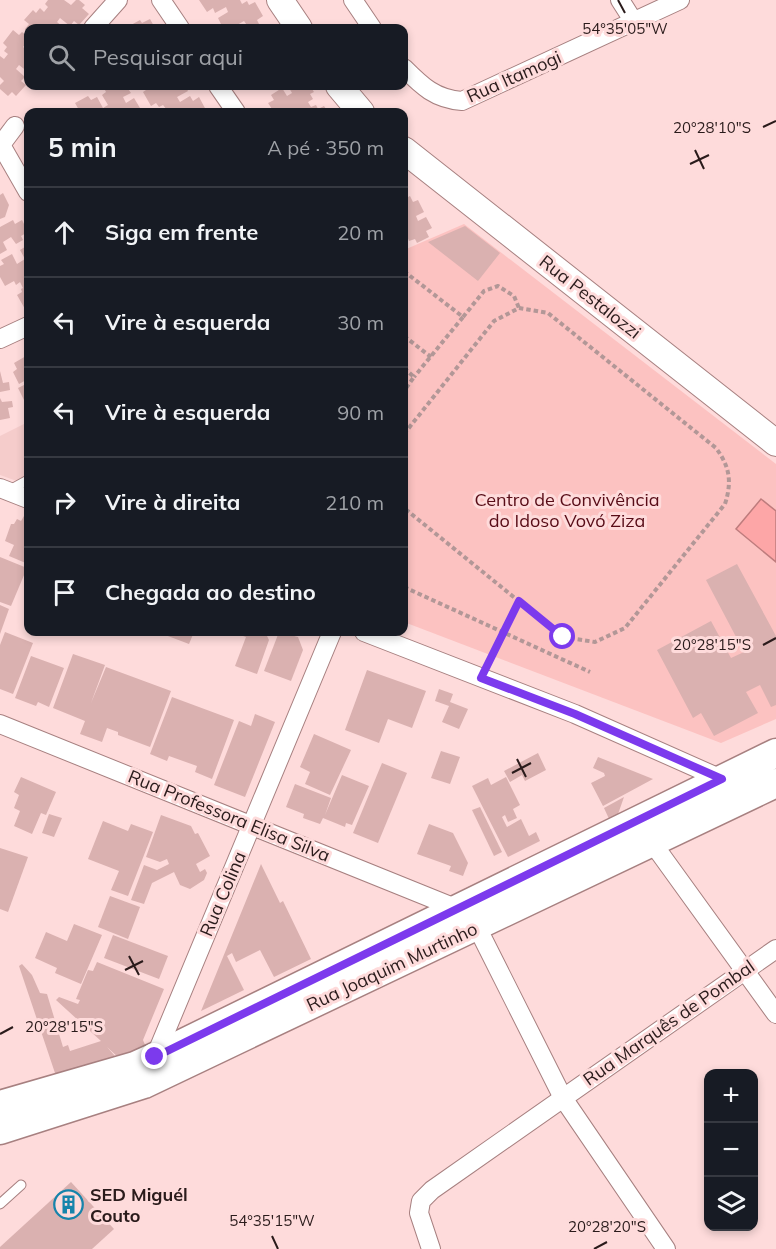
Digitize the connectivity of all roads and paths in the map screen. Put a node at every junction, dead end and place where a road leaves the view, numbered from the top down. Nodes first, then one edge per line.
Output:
1 (118, 0) edge
2 (161, 0) edge
3 (280, 0) edge
4 (353, 0) edge
5 (620, 0) edge
6 (680, 0) edge
7 (634, 22) junction
8 (97, 24) edge
9 (177, 24) edge
10 (296, 24) edge
11 (369, 24) edge
12 (408, 72) edge
13 (221, 90) edge
14 (342, 90) edge
15 (233, 108) edge
16 (358, 108) edge
17 (15, 126) dead end
18 (1, 145) edge
19 (408, 153) edge
20 (24, 185) edge
21 (408, 274) edge
22 (519, 308) junction
23 (462, 317) junction
24 (24, 328) edge
25 (0, 339) edge
26 (408, 339) edge
27 (431, 357) junction
28 (408, 372) edge
29 (414, 377) junction
30 (408, 385) edge
31 (408, 429) edge
32 (776, 443) edge
33 (24, 482) edge
34 (4, 489) edge
35 (24, 497) edge
36 (408, 511) edge
37 (408, 590) edge
38 (519, 601) junction
39 (503, 633) junction
40 (331, 636) edge
41 (374, 636) edge
42 (590, 672) dead end
43 (481, 678) junction
44 (0, 724) edge
45 (776, 753) edge
46 (722, 779) junction
47 (765, 788) edge
48 (251, 825) junction
49 (651, 841) junction
50 (467, 918) junction
51 (776, 949) edge
52 (746, 971) junction
53 (776, 1014) edge
54 (155, 1057) junction
55 (563, 1098) junction
56 (0, 1105) edge
57 (0, 1130) edge
58 (21, 1185) dead end
59 (0, 1204) edge
60 (431, 1249) edge
61 (666, 1249) edge

1 - 8 street
2 - 9 street
3 - 10 street
4 - 11 street
5 - 7 street
6 - 7 street, Rua Itamogi
7 - 12 street, Rua Itamogi
13 - 15 street
14 - 16 street
17 - 18 street
18 - 20 street
19 - 32 street, Rua Pestalozzi
21 - 23 path
22 - 23 path
22 - 31 path
22 - 38 path
23 - 27 path
24 - 25 street
26 - 27 path
27 - 29 path
28 - 29 path
29 - 30 path
33 - 34 lane
34 - 35 street
36 - 38 path
37 - 39 path
38 - 39 path
39 - 42 path
39 - 43 path
40 - 48 street, Rua Colina
41 - 43 street
43 - 46 street
44 - 48 street, Rua Professora Elisa Silva
45 - 46 main road, Rua Joaquim Murtinho
46 - 47 street
46 - 50 main road, Rua Joaquim Murtinho
47 - 49 main road, Rua Joaquim Murtinho
48 - 50 street, Rua Professora Elisa Silva
48 - 54 street, Rua Colina
49 - 50 main road, Rua Joaquim Murtinho
49 - 52 street
50 - 54 main road, Rua Joaquim Murtinho
50 - 55 street
50 - 57 main road, Rua Joaquim Murtinho
51 - 52 street, Rua Marquês de Pombal
52 - 53 street
52 - 55 street, Rua Marquês de Pombal
54 - 56 main road, Rua Joaquim Murtinho
55 - 60 street, Rua Marquês de Pombal
55 - 61 street
58 - 59 lane

